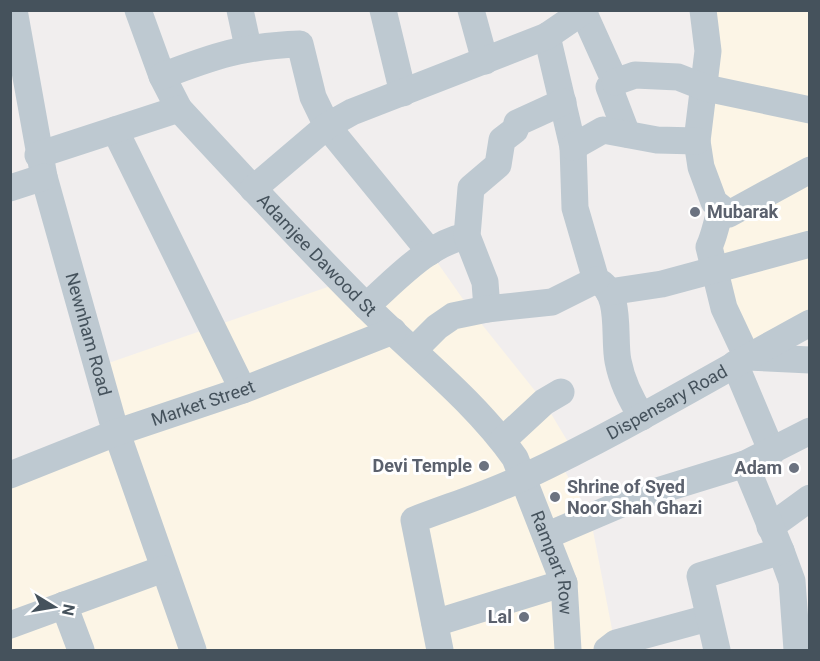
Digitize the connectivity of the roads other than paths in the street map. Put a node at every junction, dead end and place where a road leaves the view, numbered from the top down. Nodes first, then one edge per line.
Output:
1 (14, 10) edge
2 (138, 10) edge
3 (240, 10) edge
4 (383, 10) edge
5 (471, 10) edge
6 (703, 10) edge
7 (584, 11) edge
8 (547, 36) junction
9 (248, 47) junction
10 (485, 61) junction
11 (162, 76) junction
12 (615, 82) junction
13 (706, 88) junction
14 (403, 93) junction
15 (563, 102) junction
16 (179, 109) junction
17 (810, 110) edge
18 (327, 126) junction
19 (115, 130) junction
20 (627, 134) junction
21 (698, 141) junction
22 (573, 147) junction
23 (41, 166) junction
24 (810, 170) edge
25 (10, 188) edge
26 (253, 189) junction
27 (721, 210) junction
28 (467, 236) junction
29 (810, 244) edge
30 (430, 252) junction
31 (715, 269) junction
32 (603, 286) junction
33 (366, 306) junction
34 (487, 309) junction
35 (810, 323) edge
36 (393, 331) junction
37 (414, 350) junction
38 (810, 360) edge
39 (741, 361) junction
40 (243, 390) junction
41 (561, 392) dead end
42 (642, 417) junction
43 (810, 431) edge
44 (118, 432) junction
45 (503, 440) junction
46 (772, 452) junction
47 (745, 464) junction
48 (10, 475) edge
49 (522, 478) junction
50 (810, 498) edge
51 (771, 527) junction
52 (546, 536) junction
53 (781, 551) junction
54 (163, 569) junction
55 (564, 583) junction
56 (64, 605) junction
57 (708, 618) junction
58 (435, 623) junction
59 (10, 625) edge
60 (81, 651) edge
61 (193, 651) edge
62 (440, 651) edge
63 (568, 651) edge
64 (607, 651) edge
65 (717, 651) edge
66 (797, 651) edge

1 - 23 street, Newnham Road
2 - 11 street, Adamjee Dawood St
3 - 9 street
4 - 14 street
5 - 10 street
6 - 13 street
7 - 8 street
7 - 12 street
8 - 10 street
8 - 15 street
9 - 11 street
9 - 18 street
10 - 14 street
11 - 16 street, Adamjee Dawood St
12 - 13 street
12 - 20 street
13 - 17 street
13 - 21 street
14 - 18 street
15 - 22 street
15 - 28 street
16 - 19 street
16 - 26 street, Adamjee Dawood St
18 - 26 street
18 - 30 street
19 - 23 street
19 - 40 street
20 - 21 street
20 - 22 street
21 - 27 street
22 - 32 street
23 - 25 street
23 - 44 street, Newnham Road
24 - 27 street
26 - 33 street, Adamjee Dawood St
27 - 31 street
28 - 30 street
28 - 34 street
29 - 31 street
30 - 33 street
31 - 32 street
31 - 39 street
32 - 34 street
32 - 42 street
33 - 36 street, Adamjee Dawood St
34 - 37 street
35 - 39 street, Dispensary Road
36 - 37 street, Adamjee Dawood St
36 - 40 street, Market Street
37 - 45 street, Adamjee Dawood St
38 - 39 street
39 - 42 street, Dispensary Road
39 - 46 street
40 - 44 street, Market Street
41 - 45 street
42 - 49 street, Dispensary Road
43 - 46 street
44 - 48 street, Market Street
44 - 54 street, Newnham Road
45 - 49 street, Adamjee Dawood St
46 - 47 street
47 - 51 street
47 - 52 street
49 - 52 street, Rampart Row
49 - 58 street, Dispensary Road
50 - 51 street
51 - 53 street
52 - 55 street, Rampart Row
53 - 57 street
53 - 66 street
54 - 56 street
54 - 61 street, Newnham Road
55 - 58 street
55 - 63 street, Rampart Row
56 - 59 street
56 - 60 street
57 - 64 street
57 - 65 street
58 - 62 street

